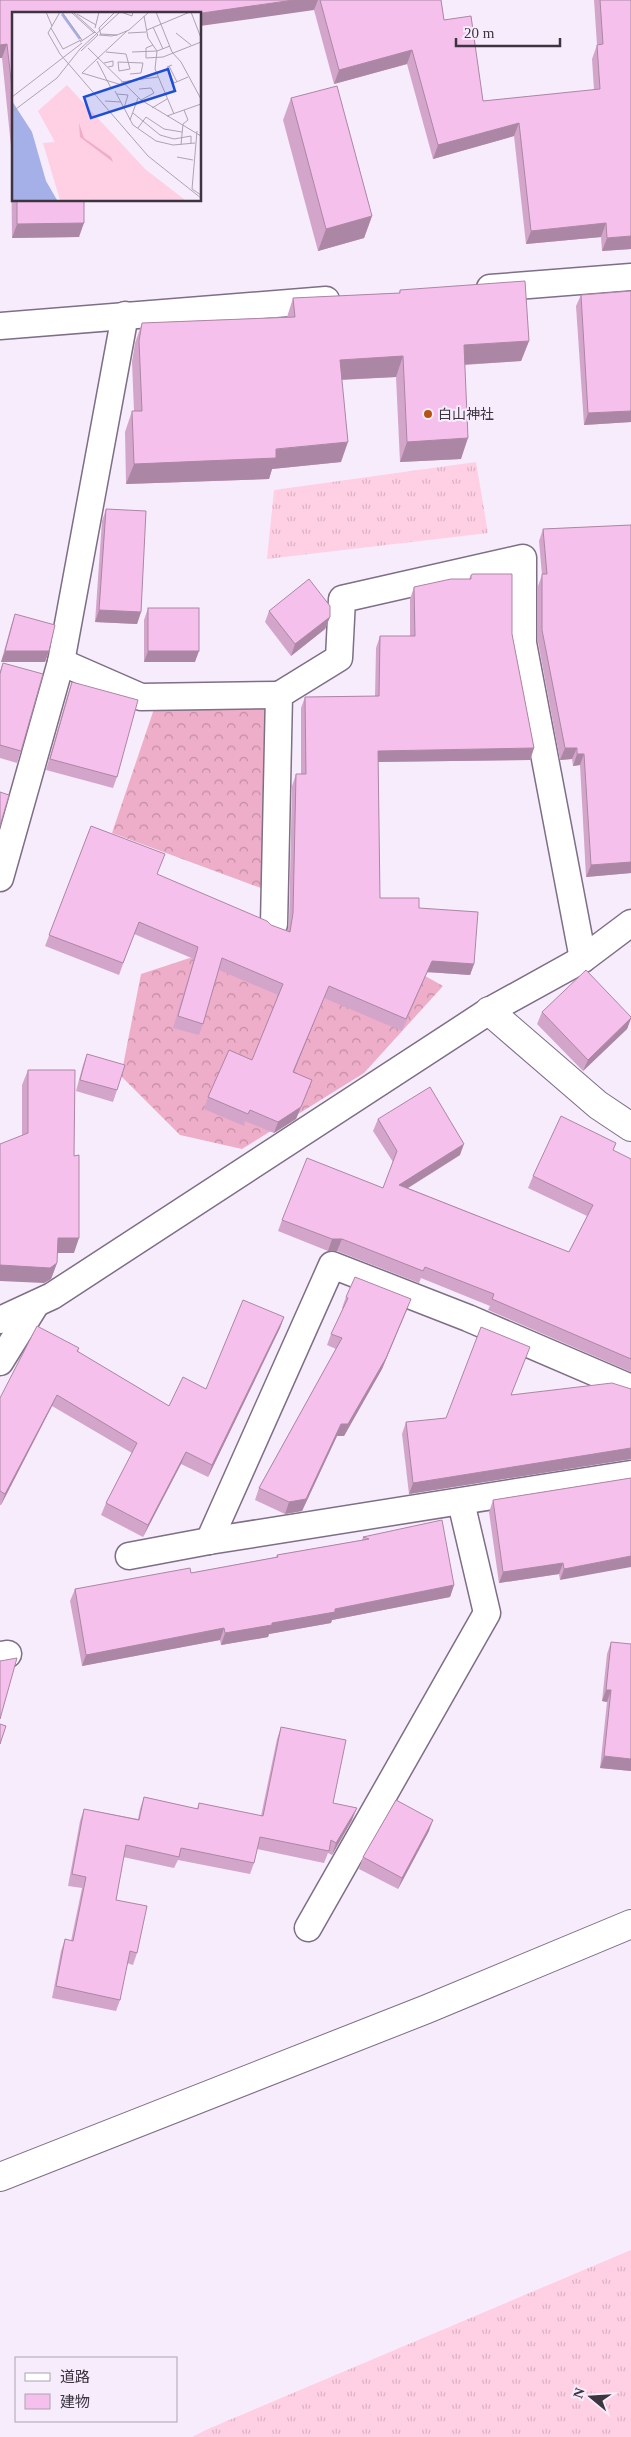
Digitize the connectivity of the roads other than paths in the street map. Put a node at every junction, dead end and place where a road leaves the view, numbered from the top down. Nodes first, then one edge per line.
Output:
1 (631, 278) edge
2 (462, 290) edge
3 (353, 298) edge
4 (125, 315) junction
5 (0, 326) edge
6 (61, 662) junction
7 (279, 695) junction
8 (0, 878) edge
9 (631, 923) edge
10 (274, 924) edge
11 (583, 959) junction
12 (489, 1011) junction
13 (631, 1127) edge
14 (36, 1304) junction
15 (0, 1320) edge
16 (0, 1362) edge
17 (631, 1388) edge
18 (631, 1474) edge
19 (461, 1502) junction
20 (209, 1541) junction
21 (129, 1556) dead end
22 (631, 1924) edge
23 (308, 1928) dead end
24 (0, 2177) edge

1 - 2 street
3 - 4 street
4 - 5 street
4 - 6 street
6 - 7 street
6 - 8 street
7 - 10 street
7 - 11 street
9 - 11 street
11 - 12 street
12 - 13 street
12 - 14 street
14 - 15 street
14 - 16 street
17 - 20 street
18 - 19 street
19 - 20 street
19 - 23 street
20 - 21 street
22 - 24 street

